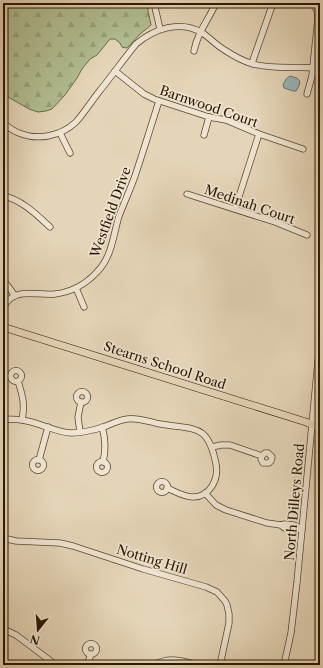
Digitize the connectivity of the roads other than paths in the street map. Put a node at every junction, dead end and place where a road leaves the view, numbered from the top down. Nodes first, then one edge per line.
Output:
1 (154, 3) edge
2 (216, 3) edge
3 (273, 3) edge
4 (312, 3) edge
5 (160, 29) junction
6 (200, 32) junction
7 (194, 51) dead end
8 (252, 64) junction
9 (314, 67) junction
10 (320, 68) edge
11 (116, 71) junction
12 (307, 94) dead end
13 (159, 101) junction
14 (209, 117) junction
15 (3, 123) edge
16 (60, 133) junction
17 (259, 134) junction
18 (204, 135) dead end
19 (303, 149) dead end
20 (70, 154) dead end
21 (187, 194) dead end
22 (3, 196) edge
23 (235, 209) junction
24 (50, 227) dead end
25 (307, 235) dead end
26 (3, 281) edge
27 (76, 288) junction
28 (15, 296) junction
29 (84, 307) dead end
30 (3, 308) edge
31 (3, 326) edge
32 (320, 340) edge
33 (18, 381) dead end
34 (81, 402) dead end
35 (3, 419) edge
36 (22, 420) junction
37 (312, 424) junction
38 (48, 427) junction
39 (102, 427) junction
40 (320, 428) edge
41 (80, 432) junction
42 (212, 447) junction
43 (262, 456) dead end
44 (39, 460) dead end
45 (103, 462) dead end
46 (168, 488) dead end
47 (205, 493) junction
48 (302, 529) junction
49 (3, 538) edge
50 (3, 629) edge
51 (90, 654) dead end
52 (56, 665) edge
53 (88, 665) edge
54 (154, 665) edge
55 (198, 665) edge
56 (220, 665) edge
57 (284, 665) edge

1 - 5 street
2 - 6 street
3 - 8 street
4 - 9 street
5 - 6 street
5 - 11 street
6 - 7 street
6 - 8 street
8 - 9 street
9 - 10 street
9 - 12 street
11 - 13 street, Barnwood Court
11 - 16 street
13 - 14 street, Barnwood Court
13 - 27 street, Westfield Drive
14 - 17 street, Barnwood Court
14 - 18 street
15 - 16 street
16 - 20 street
17 - 19 street, Barnwood Court
17 - 23 street
21 - 23 street, Medinah Court
22 - 24 street
23 - 25 street, Medinah Court
26 - 28 street
27 - 28 street, Westfield Drive
27 - 29 street
28 - 30 street
31 - 37 main road, Stearns School Road
32 - 37 street, North Dilleys Road
33 - 36 street
34 - 41 street
35 - 36 street
36 - 38 street
37 - 40 main road, Stearns School Road
37 - 48 street, North Dilleys Road
38 - 41 street
38 - 44 street
39 - 41 street
39 - 42 street
39 - 45 street
42 - 43 street
42 - 47 street
46 - 47 street
47 - 48 street
48 - 57 street, North Dilleys Road
49 - 56 street, Notting Hill
50 - 52 street
51 - 53 street
54 - 55 street

